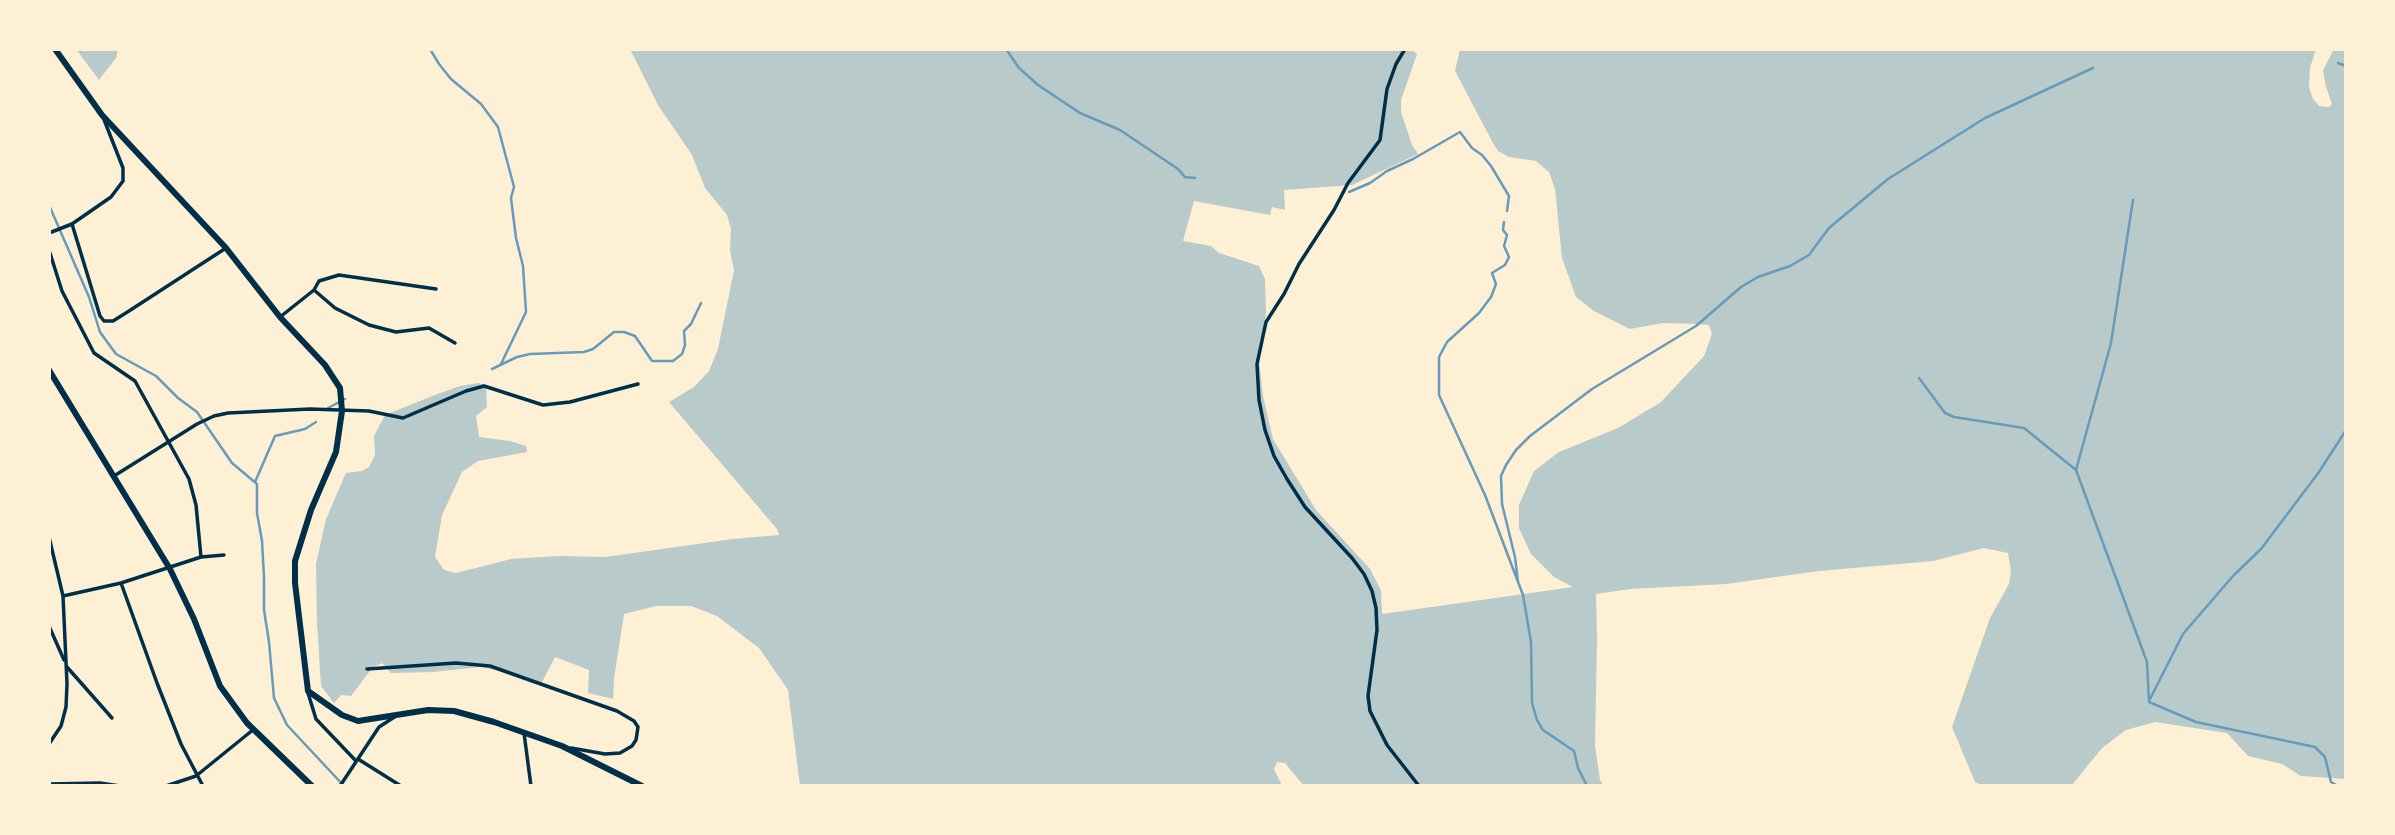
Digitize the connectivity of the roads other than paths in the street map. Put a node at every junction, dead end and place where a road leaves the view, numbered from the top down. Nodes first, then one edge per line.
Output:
1 (55, 49) edge
2 (1405, 49) edge
3 (102, 116) junction
4 (70, 225) junction
5 (51, 232) edge
6 (226, 248) junction
7 (49, 250) edge
8 (436, 289) dead end
9 (314, 290) junction
10 (280, 317) junction
11 (454, 343) dead end
12 (49, 370) edge
13 (638, 384) dead end
14 (342, 411) junction
15 (169, 443) junction
16 (114, 476) junction
17 (49, 537) edge
18 (224, 555) dead end
19 (201, 557) junction
20 (170, 569) junction
21 (121, 583) junction
22 (63, 596) junction
23 (49, 626) edge
24 (66, 666) junction
25 (367, 669) dead end
26 (308, 691) junction
27 (398, 715) junction
28 (112, 718) dead end
29 (254, 729) junction
30 (524, 733) junction
31 (49, 744) edge
32 (562, 746) junction
33 (357, 760) junction
34 (197, 776) junction
35 (49, 784) edge
36 (120, 786) edge
37 (166, 786) edge
38 (203, 786) edge
39 (312, 786) edge
40 (340, 786) edge
41 (401, 786) edge
42 (531, 786) edge
43 (642, 786) edge
44 (1419, 786) edge

1 - 3 main road
2 - 44 street
3 - 4 street
3 - 6 main road
4 - 5 street
4 - 6 street
6 - 10 main road
7 - 15 street
8 - 9 street
9 - 10 street
9 - 11 street
10 - 14 main road
12 - 16 main road
13 - 14 street
14 - 15 street
14 - 26 main road
15 - 16 street
15 - 19 street
16 - 20 main road
17 - 22 street
18 - 19 street
19 - 20 street
20 - 21 street
20 - 29 main road
21 - 22 street
21 - 34 street
22 - 24 street
23 - 24 street
24 - 28 street
24 - 31 street
25 - 32 street
26 - 27 main road
26 - 33 street
27 - 30 main road
27 - 33 street
29 - 34 street
29 - 39 main road
30 - 32 main road
30 - 42 street
32 - 43 main road
33 - 40 street
33 - 41 street
34 - 37 street
34 - 38 street
35 - 36 street

